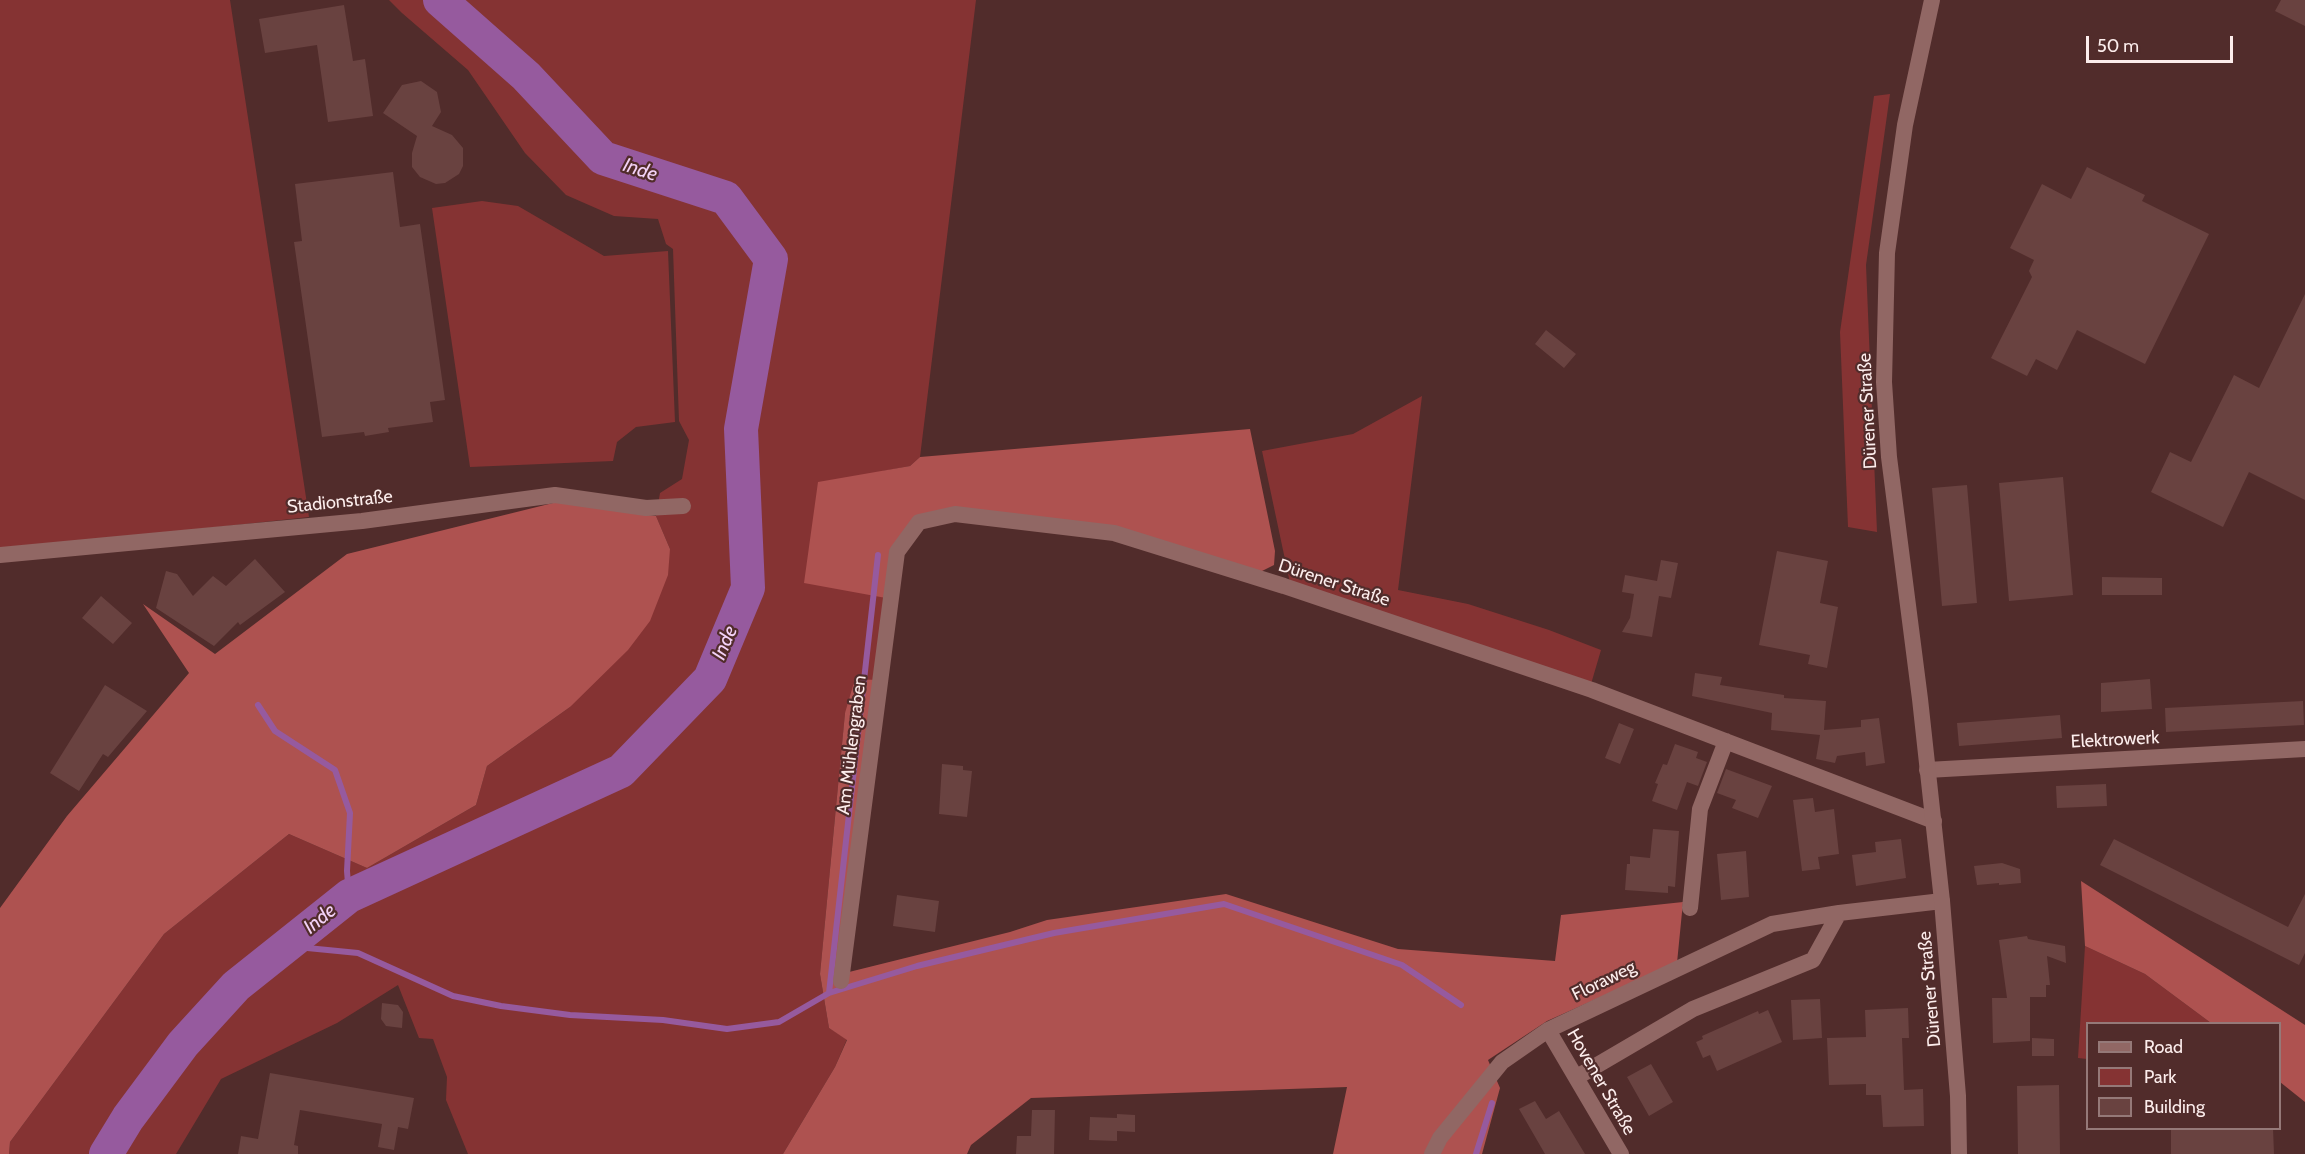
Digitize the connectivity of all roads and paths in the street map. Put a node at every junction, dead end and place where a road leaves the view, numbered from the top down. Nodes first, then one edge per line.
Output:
1 (1932, 0) edge
2 (684, 506) dead end
3 (919, 522) joint
4 (0, 555) edge
5 (1726, 741) junction
6 (2305, 749) edge
7 (1927, 770) junction
8 (1934, 821) junction
9 (1942, 901) junction
10 (1690, 908) dead end
11 (1839, 913) junction
12 (841, 981) dead end
13 (1548, 1030) junction
14 (1577, 1077) junction
15 (1432, 1154) edge
16 (1621, 1154) edge
17 (1959, 1154) edge

1 - 7 street, Dürener Straße
2 - 4 street, Stadionstraße
3 - 5 street, Dürener Straße
3 - 12 street, Am Mühlengraben
5 - 8 street, Dürener Straße
5 - 10 street
6 - 7 street, Elektrowerk
7 - 8 street, Dürener Straße
8 - 9 street, Dürener Straße
9 - 11 street, Floraweg
9 - 17 street, Dürener Straße
11 - 13 street, Floraweg
11 - 14 street
13 - 14 street, Hovener Straße
13 - 15 street, Floraweg
14 - 16 street, Hovener Straße

